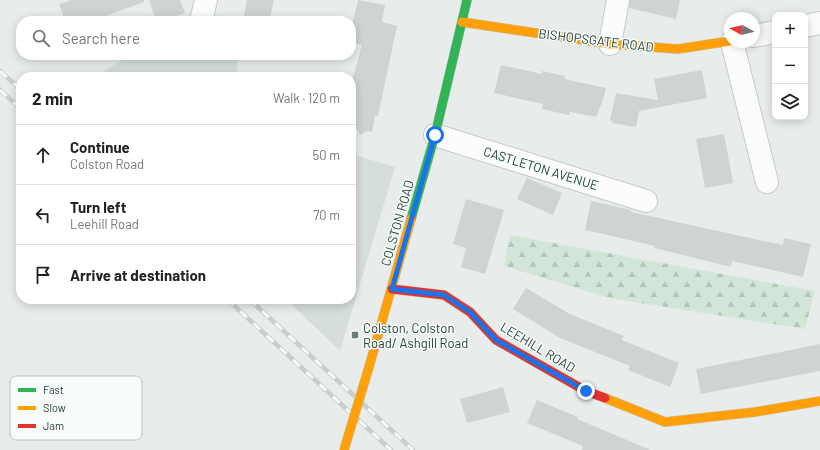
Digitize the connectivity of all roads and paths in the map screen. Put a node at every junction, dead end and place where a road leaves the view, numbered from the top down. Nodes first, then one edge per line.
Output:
1 (206, 0) edge
2 (467, 0) edge
3 (618, 0) edge
4 (202, 16) edge
5 (462, 22) junction
6 (820, 23) edge
7 (808, 25) edge
8 (772, 33) edge
9 (760, 35) edge
10 (724, 43) edge
11 (610, 44) junction
12 (733, 48) edge
13 (435, 135) junction
14 (767, 182) dead end
15 (646, 201) dead end
16 (392, 289) junction
17 (820, 401) edge
18 (344, 450) edge

1 - 4 street
2 - 5 street, COLSTON ROAD
3 - 11 street
5 - 11 street, BISHOPSGATE ROAD
5 - 13 street, COLSTON ROAD
6 - 7 street
8 - 9 street
10 - 11 street, BISHOPSGATE ROAD
12 - 14 street
13 - 15 street, CASTLETON AVENUE
13 - 16 street, COLSTON ROAD
16 - 17 street, LEEHILL ROAD
16 - 18 street, COLSTON ROAD, bridge

